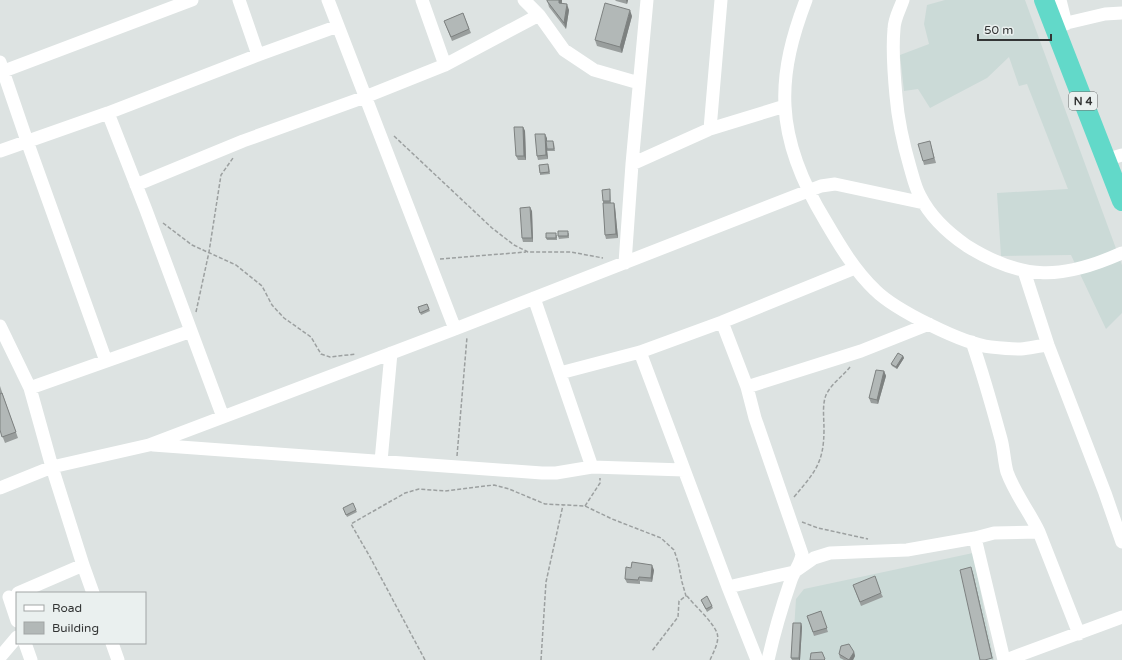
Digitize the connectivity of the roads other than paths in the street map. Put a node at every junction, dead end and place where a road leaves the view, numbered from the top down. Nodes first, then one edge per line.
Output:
1 (192, 0) edge
2 (239, 0) edge
3 (328, 0) edge
4 (422, 0) edge
5 (524, 0) edge
6 (647, 0) edge
7 (721, 0) edge
8 (806, 0) edge
9 (903, 0) edge
10 (1044, 0) edge
11 (1060, 0) edge
12 (1122, 12) edge
13 (539, 15) junction
14 (1060, 25) junction
15 (338, 26) junction
16 (258, 55) junction
17 (445, 65) junction
18 (2, 67) edge
19 (639, 83) junction
20 (365, 97) junction
21 (785, 106) junction
22 (108, 113) junction
23 (710, 129) junction
24 (27, 141) junction
25 (0, 151) edge
26 (1114, 157) edge
27 (632, 164) junction
28 (136, 185) junction
29 (808, 190) junction
30 (1122, 201) edge
31 (924, 203) junction
32 (1122, 254) edge
33 (625, 263) junction
34 (855, 268) junction
35 (1024, 272) junction
36 (534, 298) junction
37 (722, 322) junction
38 (929, 324) junction
39 (0, 326) edge
40 (455, 328) junction
41 (191, 331) junction
42 (972, 342) junction
43 (1048, 345) junction
44 (640, 352) junction
45 (391, 353) junction
46 (106, 361) junction
47 (560, 373) junction
48 (747, 387) junction
49 (30, 388) junction
50 (223, 417) junction
51 (149, 445) junction
52 (381, 461) junction
53 (52, 466) junction
54 (592, 467) junction
55 (684, 470) junction
56 (0, 488) edge
57 (1039, 532) junction
58 (975, 538) junction
59 (1122, 542) edge
60 (83, 565) junction
61 (794, 572) junction
62 (728, 587) junction
63 (20, 592) edge
64 (93, 592) edge
65 (11, 596) edge
66 (16, 617) edge
67 (1122, 617) edge
68 (1079, 634) junction
69 (16, 638) edge
70 (25, 644) edge
71 (112, 644) edge
72 (0, 657) edge
73 (31, 660) edge
74 (118, 660) edge
75 (758, 660) edge
76 (768, 660) edge
77 (1005, 660) edge

1 - 18 street
2 - 16 street
3 - 15 street
4 - 17 street
5 - 13 street
6 - 19 street
7 - 23 street
8 - 21 street
9 - 31 street
10 - 14 highway, N 4
11 - 14 street
12 - 14 street
13 - 17 street
13 - 19 street
14 - 26 highway, N 4
15 - 16 street
15 - 20 street
16 - 22 street
17 - 20 street
18 - 24 street
19 - 27 street
20 - 28 street
20 - 40 street
21 - 23 street
21 - 29 street
22 - 24 street
22 - 28 street
23 - 27 street
24 - 25 street
24 - 46 street
26 - 30 highway, N 4
27 - 33 street
28 - 41 street
29 - 31 street
29 - 33 street
29 - 34 street
31 - 35 street
32 - 35 street
33 - 36 street
34 - 37 street
34 - 38 street
35 - 43 street
36 - 40 street
36 - 47 street
37 - 44 street
37 - 48 street
38 - 42 street
38 - 48 street
39 - 49 street
40 - 45 street
41 - 46 street
41 - 50 street
42 - 43 street
42 - 57 street
43 - 59 street
44 - 47 street
44 - 55 street
45 - 50 street
45 - 52 street
46 - 49 street
47 - 54 street
48 - 61 street
49 - 53 street
50 - 51 street
51 - 52 street
51 - 53 street
52 - 54 street
53 - 56 street
53 - 60 street
54 - 55 street
55 - 62 street
57 - 58 street
57 - 68 street
58 - 61 street
58 - 77 street
60 - 63 street
60 - 64 street
61 - 62 street
61 - 76 street
62 - 75 street
65 - 66 street
67 - 68 street
68 - 77 street
69 - 72 street
70 - 73 street
71 - 74 street

